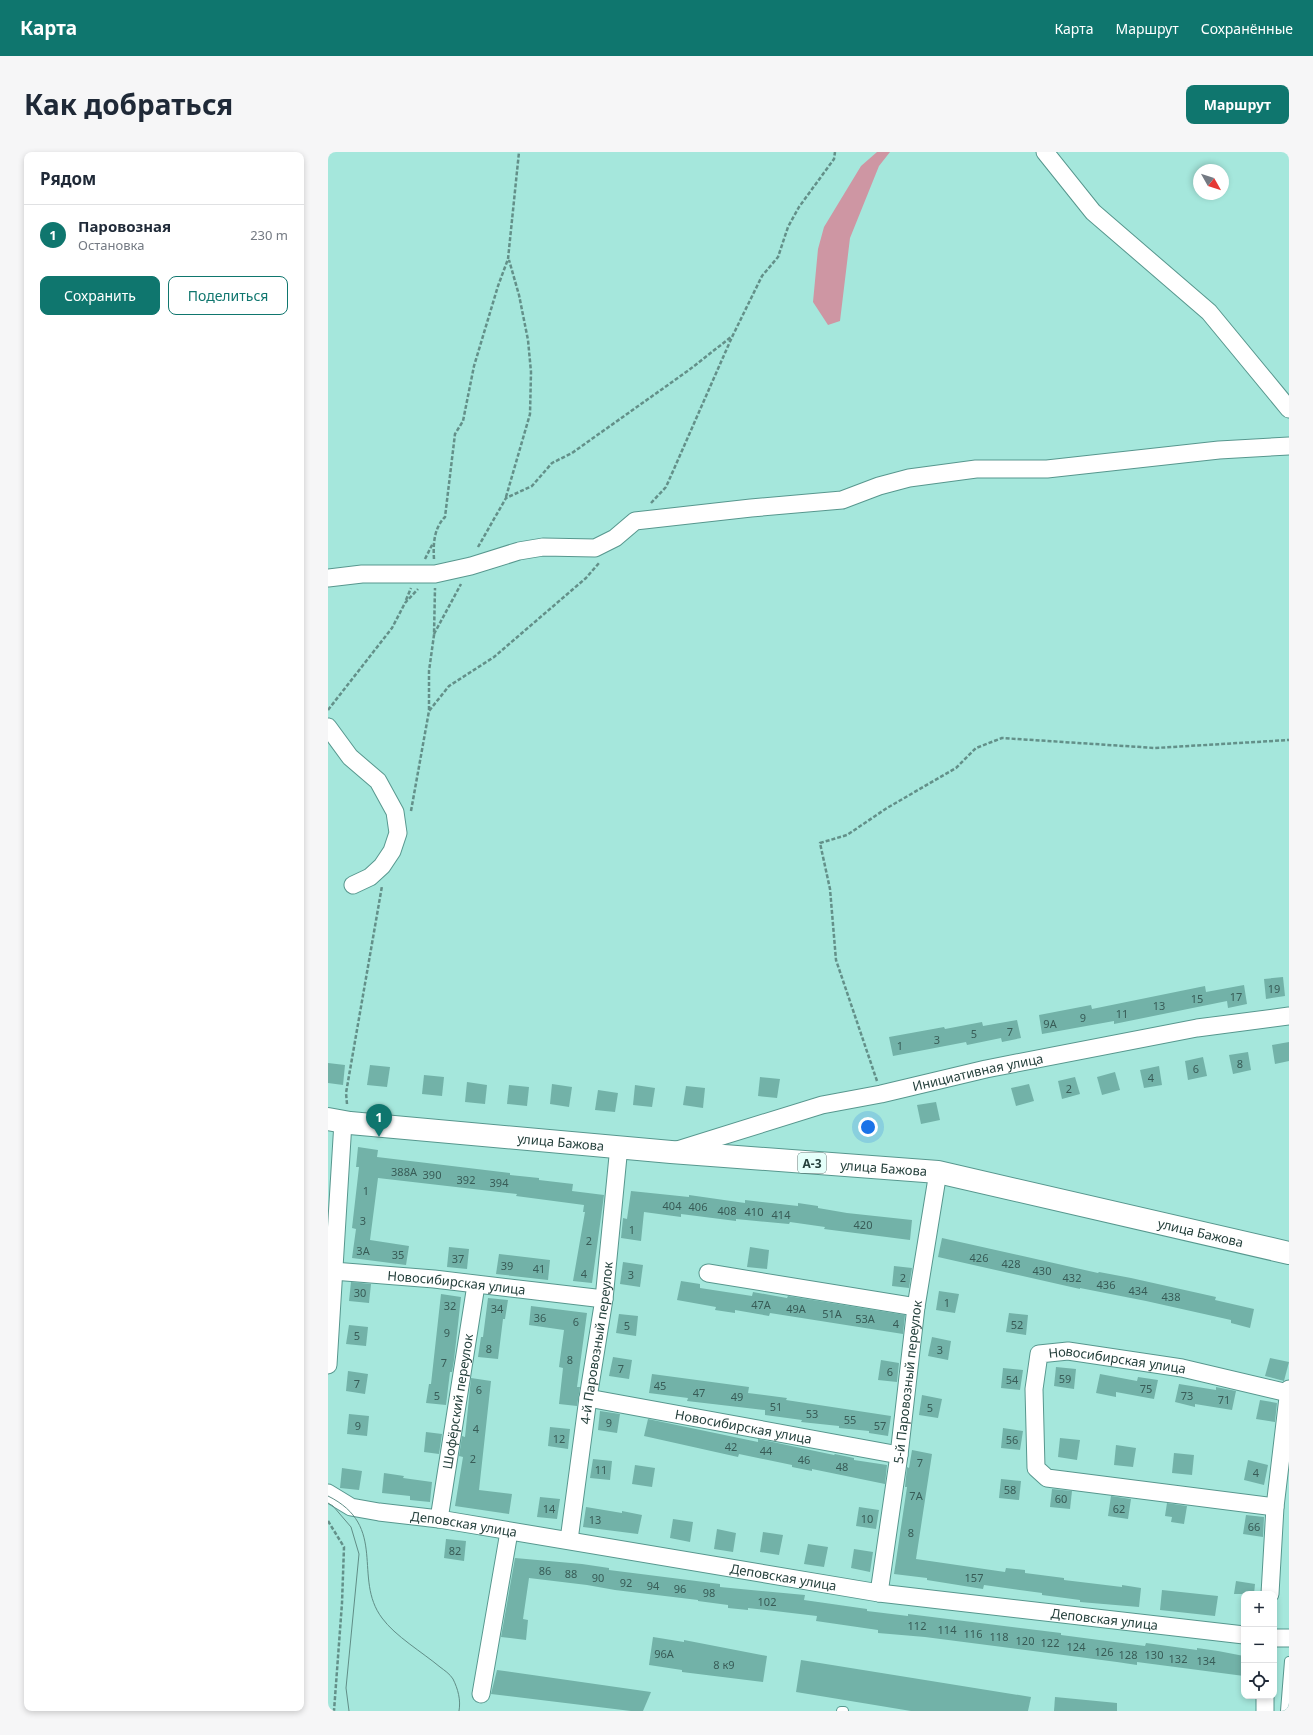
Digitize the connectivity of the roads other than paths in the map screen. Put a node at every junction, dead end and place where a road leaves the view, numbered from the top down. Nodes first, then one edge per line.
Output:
1 (1045, 152) edge
2 (1289, 409) edge
3 (1289, 446) edge
4 (328, 578) edge
5 (328, 727) edge
6 (353, 885) dead end
7 (1289, 1016) edge
8 (340, 1121) edge
9 (619, 1146) junction
10 (671, 1152) junction
11 (938, 1172) junction
12 (1289, 1253) edge
13 (333, 1271) junction
14 (708, 1273) dead end
15 (476, 1285) junction
16 (604, 1299) junction
17 (916, 1307) junction
18 (328, 1365) edge
19 (1288, 1391) edge
20 (588, 1398) junction
21 (899, 1456) junction
22 (328, 1493) edge
23 (1275, 1507) junction
24 (439, 1519) junction
25 (509, 1532) junction
26 (569, 1540) junction
27 (1270, 1591) edge
28 (880, 1593) junction
29 (1241, 1635) edge
30 (1277, 1638) edge
31 (1289, 1638) edge
32 (1289, 1661) edge
33 (481, 1694) dead end
34 (1265, 1699) edge
35 (1265, 1711) edge
36 (1285, 1711) edge

1 - 2 street
3 - 4 street
5 - 6 street
7 - 10 street, Инициативная улица
8 - 9 highway, улица Бажова / A-3
8 - 13 street
9 - 10 highway, улица Бажова / A-3
9 - 16 street, 4-й Паровозный переулок
10 - 11 highway, улица Бажова / A-3
11 - 12 highway, улица Бажова / A-3
11 - 17 street, 5-й Паровозный переулок
13 - 15 street, Новосибирская улица
13 - 18 street
14 - 17 street
15 - 16 street, Новосибирская улица
15 - 24 street, Шофёрский переулок
16 - 20 street, 4-й Паровозный переулок
17 - 21 street, 5-й Паровозный переулок
19 - 23 street
19 - 23 street, Новосибирская улица
20 - 21 street, Новосибирская улица
20 - 26 street, 4-й Паровозный переулок
21 - 28 street, 5-й Паровозный переулок
22 - 24 street, Деповская улица
23 - 27 street
24 - 25 street, Деповская улица
25 - 26 street, Деповская улица
25 - 33 street
26 - 28 street, Деповская улица
28 - 29 street, Деповская улица
30 - 31 street
32 - 36 lane
34 - 35 street

